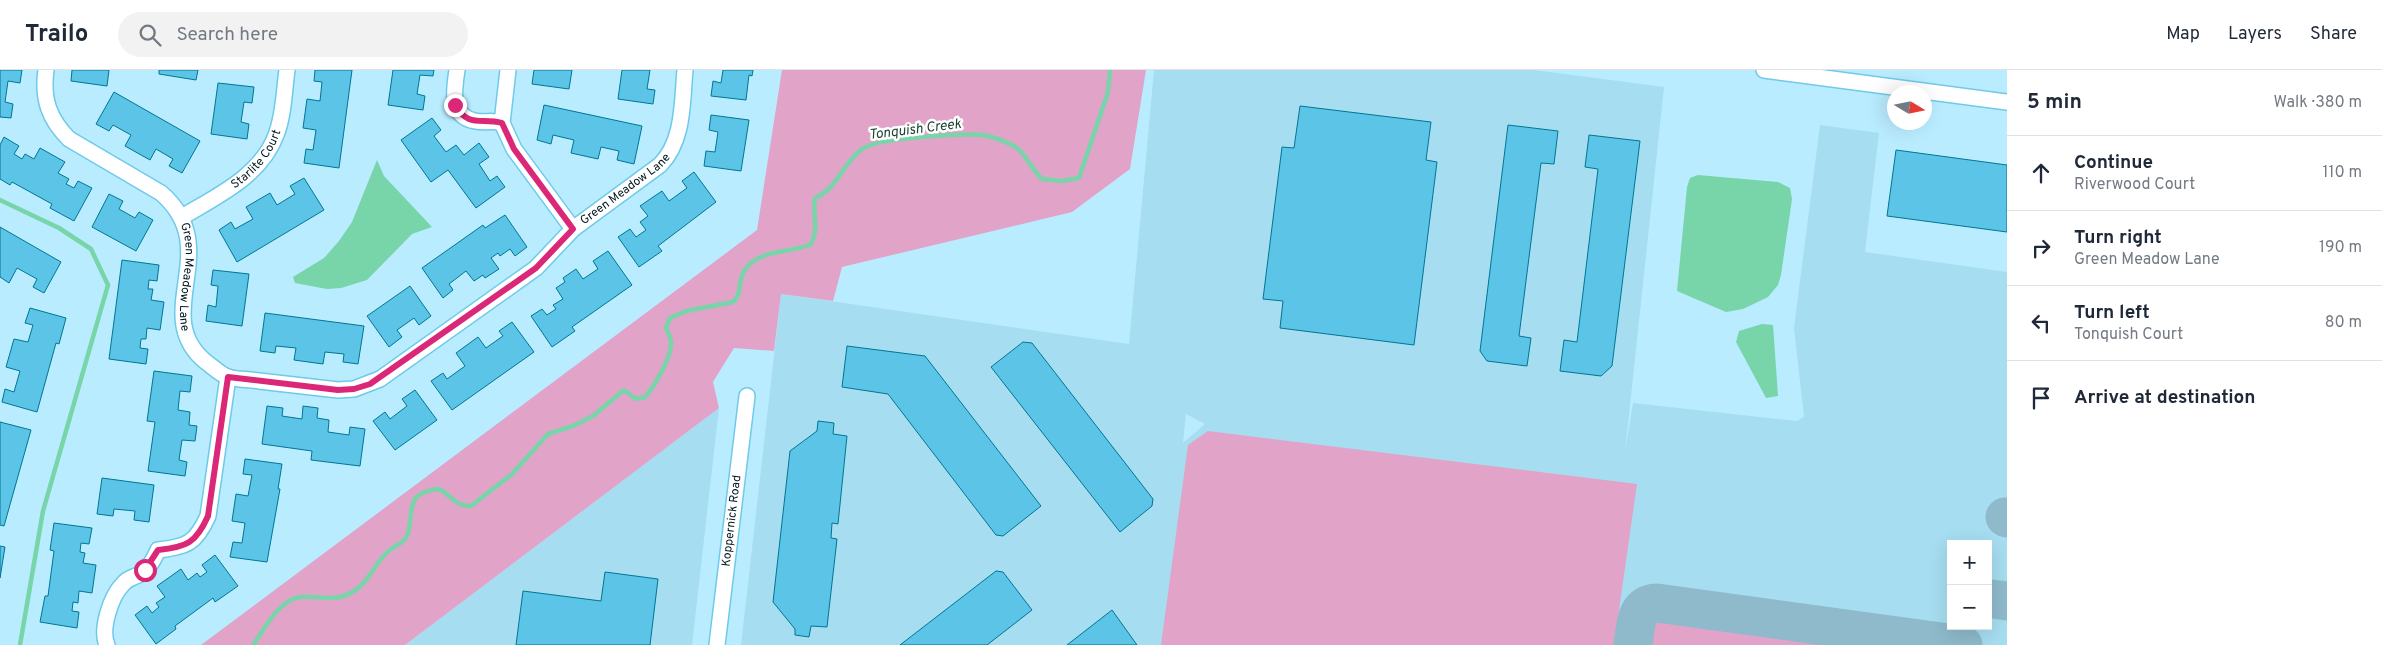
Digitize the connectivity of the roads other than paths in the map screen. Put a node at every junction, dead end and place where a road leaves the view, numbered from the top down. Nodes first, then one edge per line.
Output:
1 (46, 70) edge
2 (287, 70) edge
3 (457, 70) edge
4 (508, 70) edge
5 (686, 70) edge
6 (1764, 70) edge
7 (2007, 102) edge
8 (502, 123) junction
9 (182, 217) junction
10 (573, 229) junction
11 (228, 377) junction
12 (747, 396) dead end
13 (107, 645) edge
14 (717, 645) edge

1 - 9 street, Green Meadow Lane
2 - 9 street, Starlite Court
3 - 8 street
4 - 8 street
5 - 10 street, Green Meadow Lane
6 - 7 street
8 - 10 street
9 - 11 street, Green Meadow Lane
10 - 11 street, Green Meadow Lane
11 - 13 street
12 - 14 street, Koppernick Road

